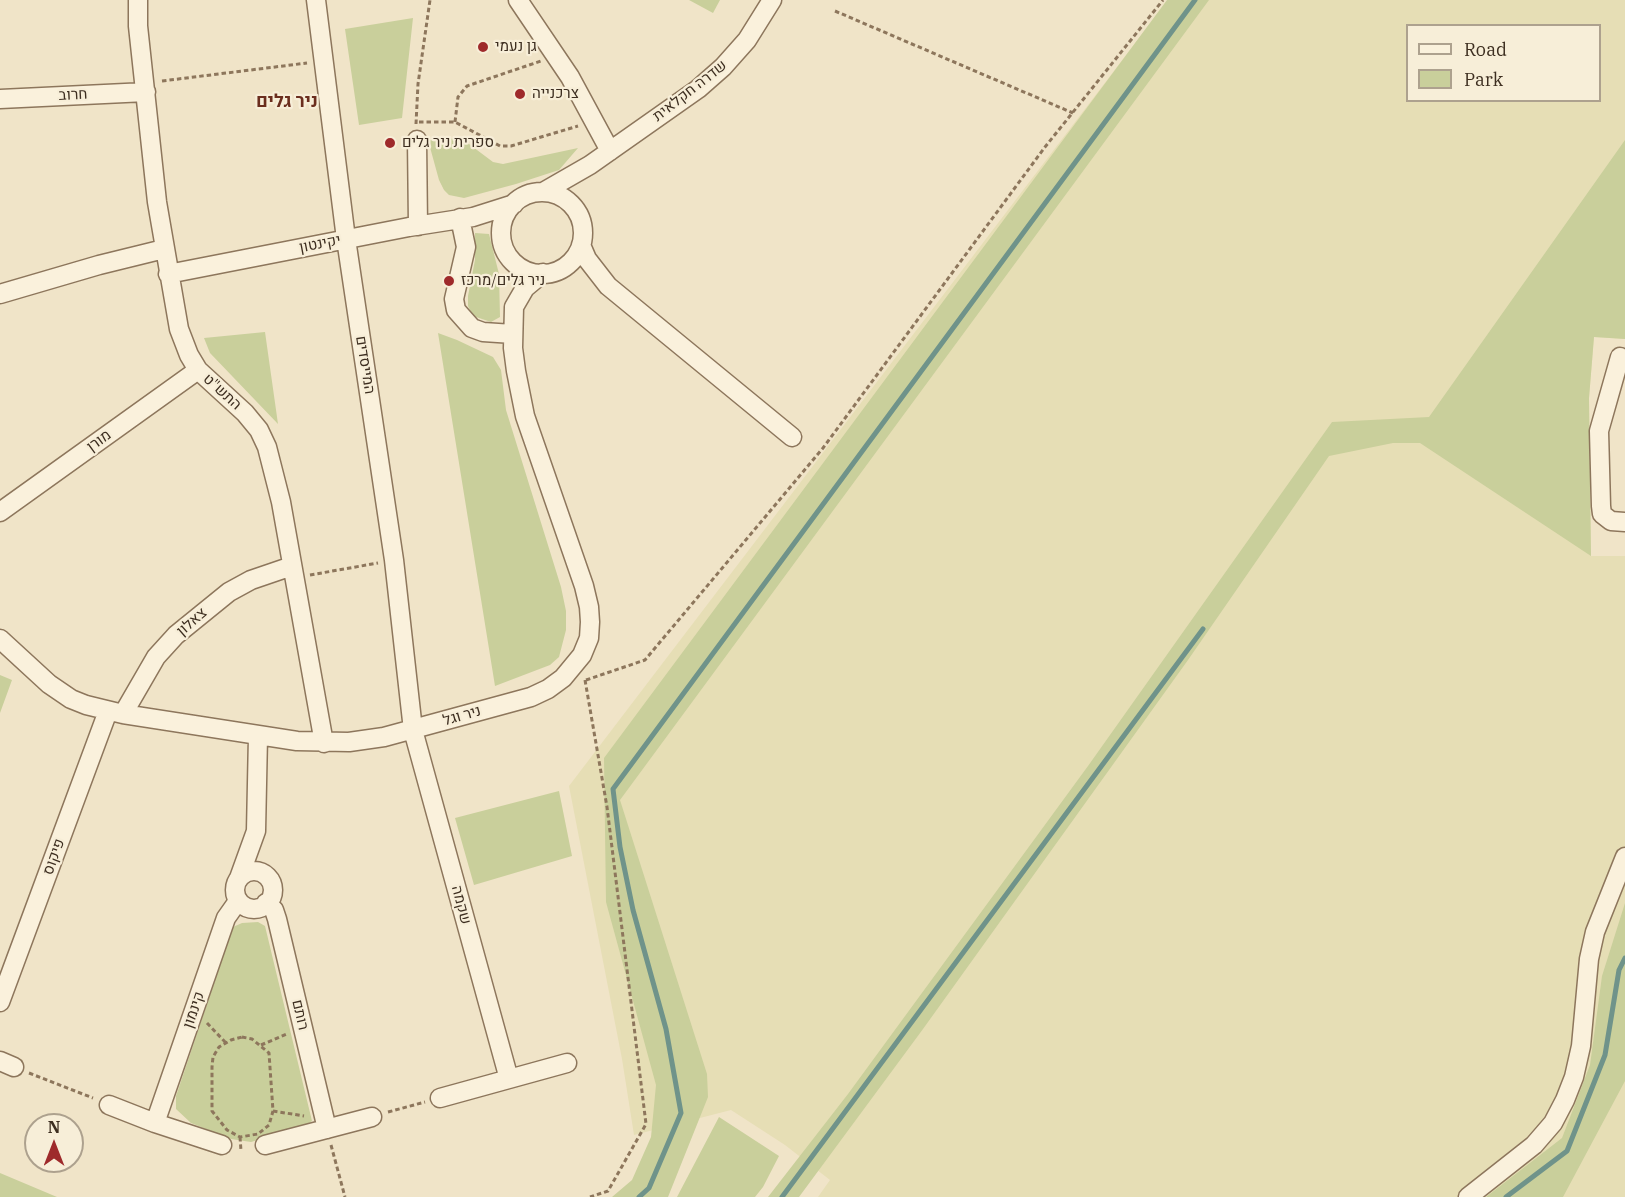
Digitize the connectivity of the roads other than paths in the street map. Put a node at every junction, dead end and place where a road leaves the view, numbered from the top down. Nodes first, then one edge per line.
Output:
1 (138, 0) edge
2 (316, 0) edge
3 (518, 0) edge
4 (772, 0) edge
5 (146, 87) junction
6 (0, 99) edge
7 (417, 140) road end
8 (610, 150) junction
9 (590, 165) junction
10 (543, 192) junction
11 (514, 204) junction
12 (577, 211) junction
13 (467, 218) junction
14 (418, 226) junction
15 (501, 236) junction
16 (346, 239) junction
17 (581, 245) junction
18 (164, 249) junction
19 (510, 258) junction
20 (562, 269) junction
21 (543, 273) junction
22 (168, 274) junction
23 (608, 285) junction
24 (0, 294) edge
25 (514, 315) junction
26 (513, 334) junction
27 (1620, 357) dead end
28 (198, 370) junction
29 (792, 437) dead end
30 (0, 512) edge
31 (1625, 522) edge
32 (292, 572) junction
33 (3, 647) edge
34 (116, 713) junction
35 (413, 730) junction
36 (258, 736) junction
37 (324, 743) junction
38 (256, 831) junction
39 (1625, 857) edge
40 (239, 878) junction
41 (270, 881) junction
42 (238, 901) junction
43 (266, 903) junction
44 (0, 1002) edge
45 (567, 1063) dead end
46 (509, 1079) junction
47 (440, 1098) road end
48 (109, 1105) road end
49 (372, 1117) road end
50 (155, 1123) junction
51 (326, 1124) junction
52 (222, 1144) road end
53 (265, 1145) road end
54 (1468, 1197) edge

1 - 5 street, התש"ט
2 - 16 street, המייסדים
3 - 8 street
4 - 8 street, שדרה חקלאית
5 - 6 street, חרוב
5 - 18 street, התש"ט
7 - 14 street
8 - 9 street, שדרה חקלאית
9 - 10 street, שדרה חקלאית
9 - 12 street, שדרה חקלאית
10 - 11 street
10 - 12 street
11 - 13 street, יקינטון
11 - 15 street
12 - 17 street
13 - 14 street, יקינטון
13 - 15 street
13 - 26 street
14 - 16 street, יקינטון
15 - 19 street
16 - 22 street, יקינטון
16 - 35 street, המייסדים
17 - 20 street
17 - 23 street
18 - 22 street, התש"ט
18 - 24 street
19 - 21 street
19 - 25 street, ניר וגל
20 - 21 street
20 - 23 street
21 - 25 street, ניר וגל
22 - 28 street, התש"ט
23 - 29 street
25 - 26 street, ניר וגל
26 - 35 street, ניר וגל
27 - 31 street
28 - 30 street, מורן
28 - 32 street, התש"ט
32 - 34 street, צאלון
32 - 37 street, התש"ט
33 - 34 street, ניר וגל
34 - 36 street, ניר וגל
34 - 44 street, פיקוס
35 - 37 street, ניר וגל
35 - 46 street, שקמה
36 - 37 street, ניר וגל
36 - 38 street
38 - 40 street
38 - 41 street
39 - 54 street
40 - 41 street
40 - 42 street
41 - 43 street
42 - 43 street
42 - 50 street, קינמון
43 - 51 street, רותם
45 - 46 street
46 - 47 street
48 - 50 street
49 - 51 street
50 - 52 street
51 - 53 street

